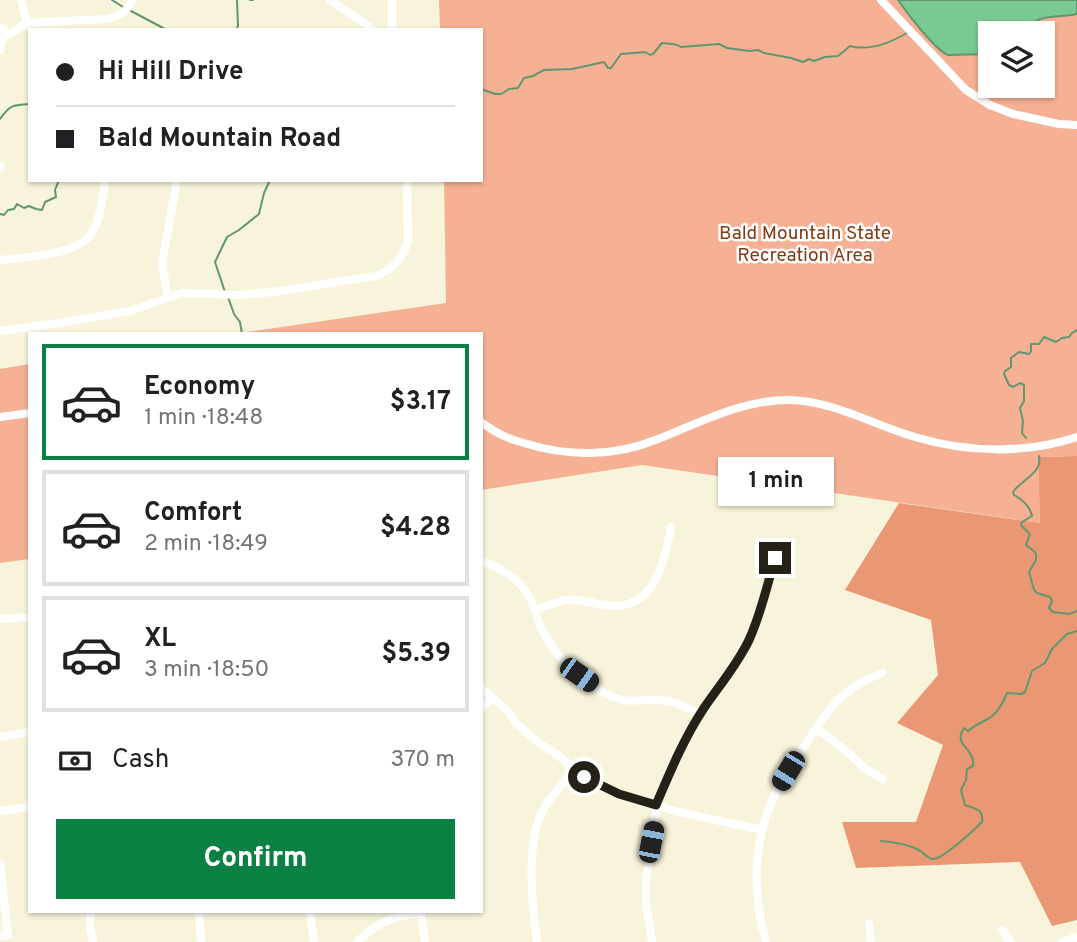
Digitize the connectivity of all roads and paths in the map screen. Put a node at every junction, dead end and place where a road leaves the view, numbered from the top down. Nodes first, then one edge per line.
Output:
1 (21, 0) edge
2 (132, 0) edge
3 (330, 0) edge
4 (392, 0) edge
5 (881, 0) edge
6 (27, 23) junction
7 (0, 27) edge
8 (371, 28) edge
9 (392, 28) edge
10 (4, 36) edge
11 (0, 50) edge
12 (1077, 125) edge
13 (106, 182) edge
14 (177, 182) edge
15 (407, 182) edge
16 (0, 260) edge
17 (168, 297) junction
18 (0, 331) edge
19 (28, 413) edge
20 (0, 417) edge
21 (483, 423) edge
22 (1077, 437) edge
23 (671, 527) dead end
24 (775, 558) dead end
25 (483, 562) edge
26 (535, 610) junction
27 (28, 617) edge
28 (0, 619) edge
29 (882, 674) dead end
30 (483, 690) edge
31 (492, 698) junction
32 (483, 706) edge
33 (700, 715) junction
34 (816, 728) junction
35 (28, 732) edge
36 (0, 737) edge
37 (575, 770) junction
38 (883, 779) dead end
39 (656, 805) junction
40 (28, 807) edge
41 (0, 811) edge
42 (762, 830) junction
43 (0, 864) edge
44 (90, 913) edge
45 (198, 913) edge
46 (310, 913) edge
47 (415, 913) edge
48 (421, 913) edge
49 (869, 924) dead end
50 (1002, 930) dead end
51 (0, 936) edge
52 (1077, 937) edge
53 (93, 942) edge
54 (201, 942) edge
55 (314, 942) edge
56 (357, 942) edge
57 (425, 942) edge
58 (537, 942) edge
59 (652, 942) edge
60 (766, 942) edge
61 (871, 942) edge
62 (1011, 942) edge
63 (1062, 942) edge

1 - 6 street
2 - 6 street
3 - 8 street
4 - 9 street
5 - 12 street
6 - 10 street
7 - 10 street
10 - 11 street
13 - 16 street
14 - 17 street
15 - 17 street
17 - 18 street
19 - 20 street
21 - 22 street
23 - 26 street
24 - 33 street
25 - 26 street
26 - 33 street
27 - 28 street
29 - 34 street
30 - 31 street
31 - 32 street
31 - 37 street
33 - 39 street
34 - 38 street
34 - 42 street
35 - 36 street
37 - 39 street
37 - 58 street
39 - 42 street
39 - 59 street
40 - 41 street
42 - 60 street
43 - 51 street
44 - 53 street
45 - 54 street
46 - 55 street
47 - 56 street
48 - 57 street
49 - 61 street
50 - 62 street
52 - 63 street

